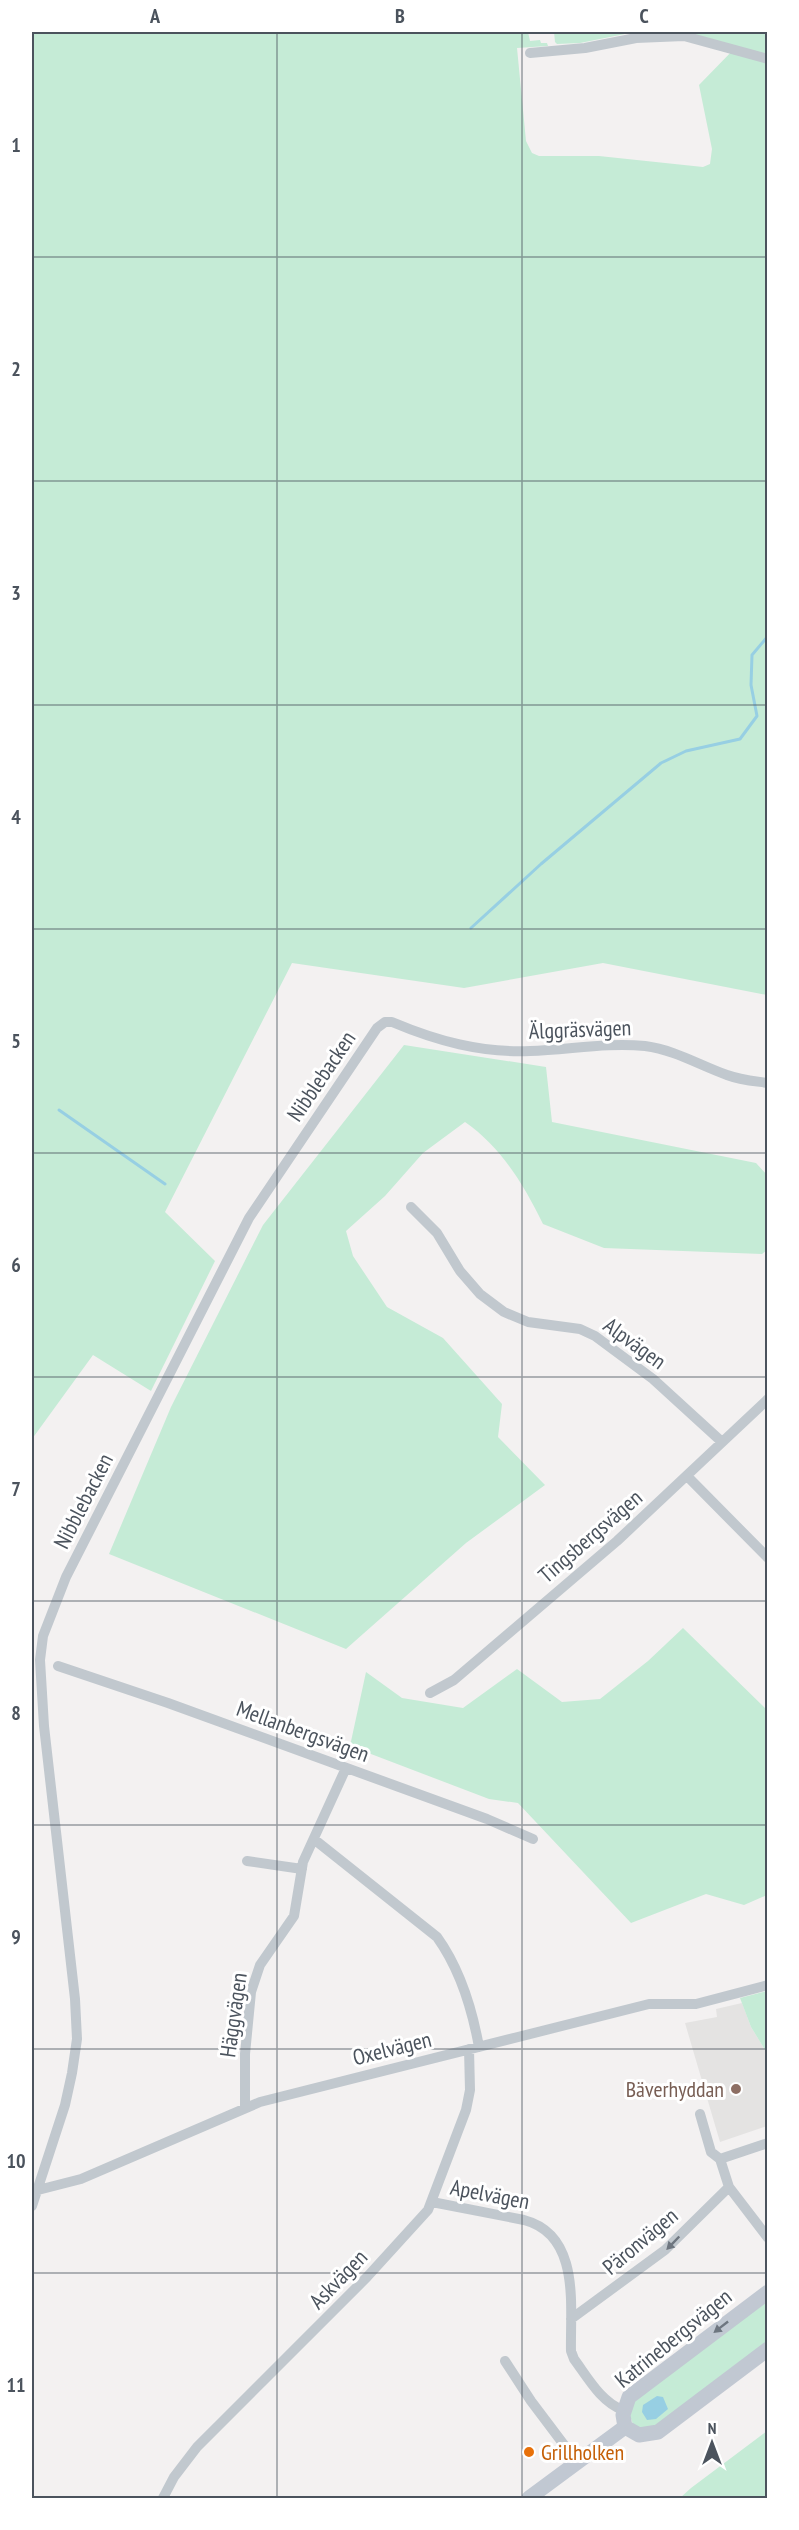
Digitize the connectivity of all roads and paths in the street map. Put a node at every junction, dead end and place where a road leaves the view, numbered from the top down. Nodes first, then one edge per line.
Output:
1 (530, 53) dead end
2 (768, 59) edge
3 (392, 1022) joint
4 (768, 1083) edge
5 (411, 1207) dead end
6 (768, 1399) edge
7 (722, 1442) junction
8 (687, 1476) junction
9 (768, 1558) edge
10 (43, 1636) junction
11 (32, 1638) edge
12 (58, 1666) dead end
13 (430, 1693) dead end
14 (346, 1768) junction
15 (533, 1839) dead end
16 (315, 1840) junction
17 (247, 1861) dead end
18 (302, 1869) junction
19 (768, 1985) edge
20 (474, 2048) junction
21 (245, 2107) junction
22 (700, 2114) dead end
23 (768, 2143) edge
24 (720, 2159) junction
25 (729, 2187) junction
26 (38, 2190) junction
27 (432, 2202) junction
28 (32, 2206) edge
29 (768, 2238) edge
30 (768, 2292) edge
31 (571, 2319) junction
32 (768, 2349) edge
33 (505, 2361) dead end
34 (623, 2410) junction
35 (625, 2427) junction
36 (577, 2462) junction
37 (163, 2499) edge
38 (530, 2499) edge

1 - 2 street
3 - 4 street, Älggräsvägen
3 - 10 street, Nibblebacken
5 - 7 street, Alpvägen
6 - 7 street, Tingsbergsvägen
7 - 8 street, Tingsbergsvägen
8 - 9 street
8 - 13 street, Tingsbergsvägen
10 - 11 street
10 - 26 street, Nibblebacken
12 - 14 street, Mellanbergsvägen
14 - 15 street, Mellanbergsvägen
14 - 16 street, Häggvägen
16 - 18 street, Häggvägen
16 - 20 street, Askvägen
17 - 18 street
18 - 21 street, Häggvägen
19 - 20 street, Oxelvägen
20 - 21 street, Oxelvägen
20 - 27 street, Askvägen
21 - 26 street, Oxelvägen
22 - 24 street
23 - 24 street
24 - 25 street
25 - 29 street
25 -> 31 street, Päronvägen
26 - 28 street, Nibblebacken
27 - 31 street, Apelvägen
27 - 37 street, Askvägen
30 -> 34 street, Katrinebergsvägen
31 - 34 street, Apelvägen
32 - 35 street
33 - 36 street
34 - 35 street, Katrinebergsvägen
35 - 36 street
36 - 38 street

